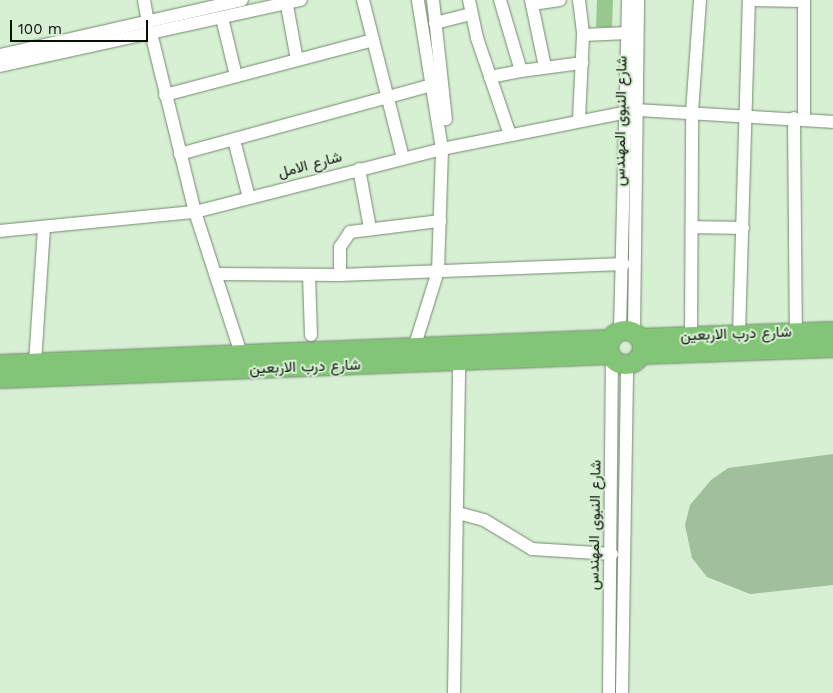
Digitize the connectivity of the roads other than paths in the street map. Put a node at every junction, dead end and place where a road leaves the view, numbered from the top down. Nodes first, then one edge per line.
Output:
1 (144, 0) edge
2 (242, 0) edge
3 (301, 0) edge
4 (363, 0) edge
5 (418, 0) edge
6 (433, 0) edge
7 (469, 0) edge
8 (500, 0) edge
9 (560, 0) edge
10 (579, 0) edge
11 (628, 0) edge
12 (638, 0) edge
13 (700, 0) edge
14 (748, 0) edge
15 (804, 0) edge
16 (287, 2) edge
17 (531, 2) edge
18 (216, 3) edge
19 (471, 14) junction
20 (222, 18) junction
21 (435, 23) junction
22 (149, 28) junction
23 (628, 33) junction
24 (583, 35) junction
25 (373, 40) junction
26 (0, 55) edge
27 (298, 60) junction
28 (582, 63) junction
29 (0, 66) edge
30 (545, 67) junction
31 (521, 70) junction
32 (236, 76) junction
33 (490, 77) junction
34 (432, 85) junction
35 (165, 94) junction
36 (389, 99) junction
37 (632, 111) junction
38 (692, 112) junction
39 (746, 115) junction
40 (799, 119) junction
41 (579, 121) junction
42 (833, 122) edge
43 (510, 135) junction
44 (234, 140) junction
45 (442, 149) junction
46 (180, 154) junction
47 (404, 158) junction
48 (359, 169) junction
49 (249, 198) junction
50 (195, 212) junction
51 (440, 221) junction
52 (44, 228) junction
53 (370, 228) junction
54 (692, 228) junction
55 (743, 228) junction
56 (0, 231) edge
57 (624, 264) junction
58 (438, 271) junction
59 (215, 274) junction
60 (309, 275) junction
61 (340, 275) junction
62 (833, 331) edge
63 (796, 332) junction
64 (739, 334) junction
65 (311, 335) dead end
66 (691, 336) junction
67 (624, 346) junction
68 (833, 347) edge
69 (414, 348) junction
70 (458, 361) junction
71 (244, 362) junction
72 (35, 363) junction
73 (0, 364) edge
74 (73, 368) junction
75 (0, 378) edge
76 (458, 513) junction
77 (612, 554) junction
78 (609, 691) edge
79 (622, 691) edge
80 (454, 693) edge

1 - 22 street
2 - 18 street
3 - 16 street
4 - 25 street
5 - 34 street
6 - 21 street
7 - 19 street
8 - 31 street
9 - 17 street
10 - 24 street
11 - 23 street, شارع النبوى المهندس
12 - 37 street, شارع النبوى المهندس
13 - 38 street
14 - 15 street
14 - 39 street
15 - 40 street
16 - 20 street
16 - 27 street
17 - 30 street
18 - 22 street
19 - 21 street
19 - 33 street
20 - 22 street
20 - 32 street
21 - 45 street
22 - 26 street
22 - 29 street
22 - 35 street
23 - 24 street
23 - 37 street, شارع النبوى المهندس
24 - 28 street
25 - 27 street
25 - 36 street
27 - 32 street
28 - 30 street
28 - 41 street
30 - 31 street
31 - 33 street
32 - 35 street
33 - 43 street
34 - 36 street
34 - 45 street
35 - 46 street
36 - 44 street
36 - 47 street
37 - 38 street, شارع الامل
37 - 41 street, شارع الامل
37 - 57 street, شارع النبوى المهندس
37 - 67 street, شارع النبوى المهندس
38 - 39 street, شارع الامل
38 - 54 street
39 - 40 street, شارع الامل
39 - 55 street
40 - 42 street, شارع الامل
40 - 63 street
41 - 43 street, شارع الامل
43 - 45 street, شارع الامل
44 - 46 street
44 - 49 street
45 - 47 street, شارع الامل
45 - 51 street
46 - 50 street
47 - 48 street, شارع الامل
48 - 49 street, شارع الامل
48 - 53 street
49 - 50 street, شارع الامل
50 - 52 street, شارع الامل
50 - 59 street
51 - 53 street
51 - 58 street
52 - 56 street, شارع الامل
52 - 72 street
53 - 61 street
54 - 55 street
54 - 66 street
55 - 64 street
57 - 58 street
57 - 67 street, شارع النبوى المهندس
58 - 61 street
58 - 69 street
59 - 60 street
59 - 71 street
60 - 61 street
60 - 65 street
62 - 63 highway, شارع درب الاربعين
63 - 64 highway, شارع درب الاربعين
64 - 66 highway, شارع درب الاربعين
66 - 67 highway, شارع درب الاربعين
67 - 68 highway, شارع درب الاربعين
67 - 69 highway, شارع درب الاربعين
67 - 70 highway, شارع درب الاربعين
67 - 77 street, شارع النبوى المهندس
67 - 79 street, شارع النبوى المهندس
69 - 71 highway, شارع درب الاربعين
70 - 71 highway, شارع درب الاربعين
70 - 76 street
71 - 74 highway, شارع درب الاربعين
72 - 73 highway, شارع درب الاربعين
72 - 74 highway, شارع درب الاربعين
74 - 75 highway, شارع درب الاربعين
76 - 77 street
76 - 80 street
77 - 78 street, شارع النبوى المهندس
78 - 79 street

